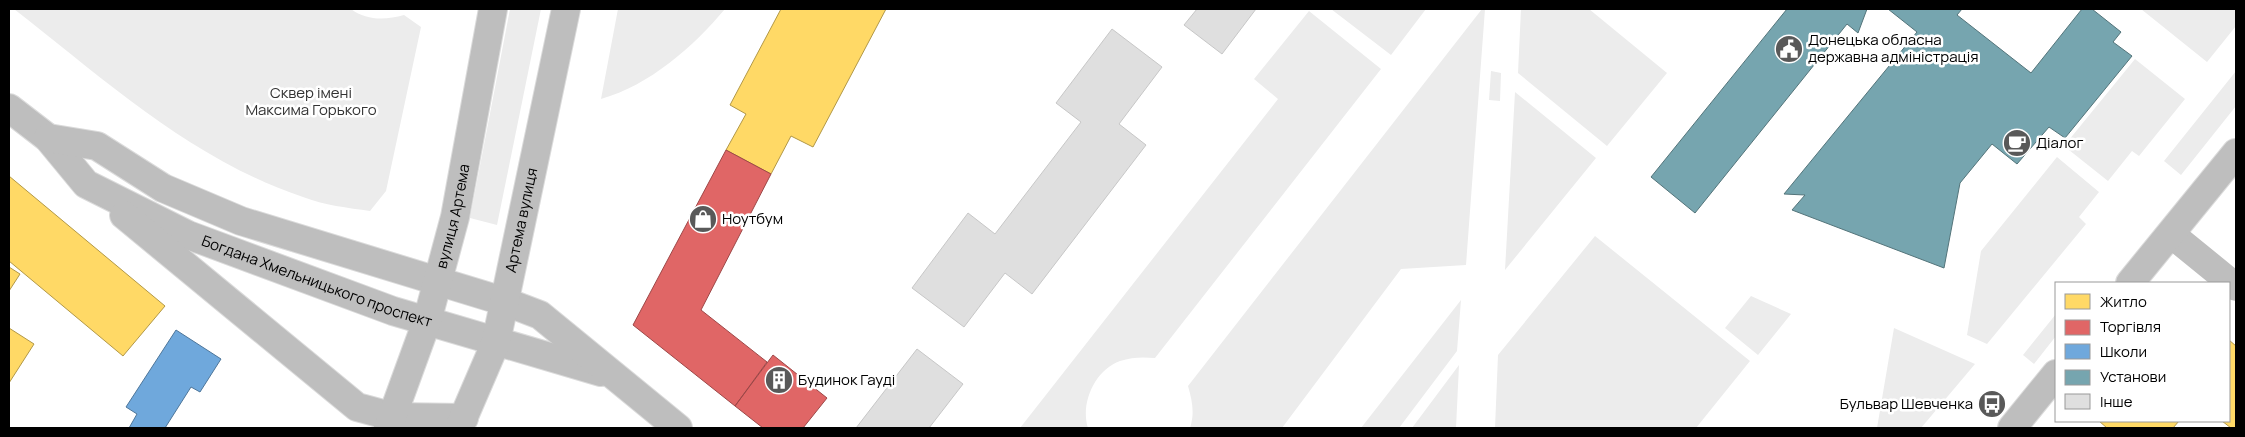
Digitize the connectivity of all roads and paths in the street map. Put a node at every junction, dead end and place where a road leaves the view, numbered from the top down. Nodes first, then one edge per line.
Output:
1 (493, 9) edge
2 (566, 9) edge
3 (9, 108) edge
4 (48, 138) junction
5 (2236, 153) edge
6 (86, 184) junction
7 (2171, 234) junction
8 (438, 282) junction
9 (2131, 282) edge
10 (2230, 282) edge
11 (506, 302) junction
12 (427, 322) junction
13 (496, 342) junction
14 (613, 375) junction
15 (2055, 375) edge
16 (391, 422) edge
17 (462, 423) edge
18 (678, 428) edge
19 (2012, 428) edge

1 - 8 main road, вулиця Артема
2 - 11 main road, Артема вулиця
3 - 4 main road, Богдана Хмельницького проспект
4 - 6 main road, Богдана Хмельницького проспект
4 - 8 main road, Богдана Хмельницького проспект
5 - 7 main road
6 - 12 main road, Богдана Хмельницького проспект
6 - 16 main road
7 - 9 main road
7 - 10 main road
8 - 11 main road, Богдана Хмельницького проспект
8 - 12 main road, вулиця Артема
11 - 13 main road, Артема вулиця
11 - 14 main road, Богдана Хмельницького проспект
12 - 13 main road, Богдана Хмельницького проспект
12 - 16 main road, вулиця Артема
13 - 14 main road, Богдана Хмельницького проспект
13 - 17 main road, Артема вулиця
14 - 18 main road, Богдана Хмельницького проспект
15 - 19 main road
16 - 17 main road

